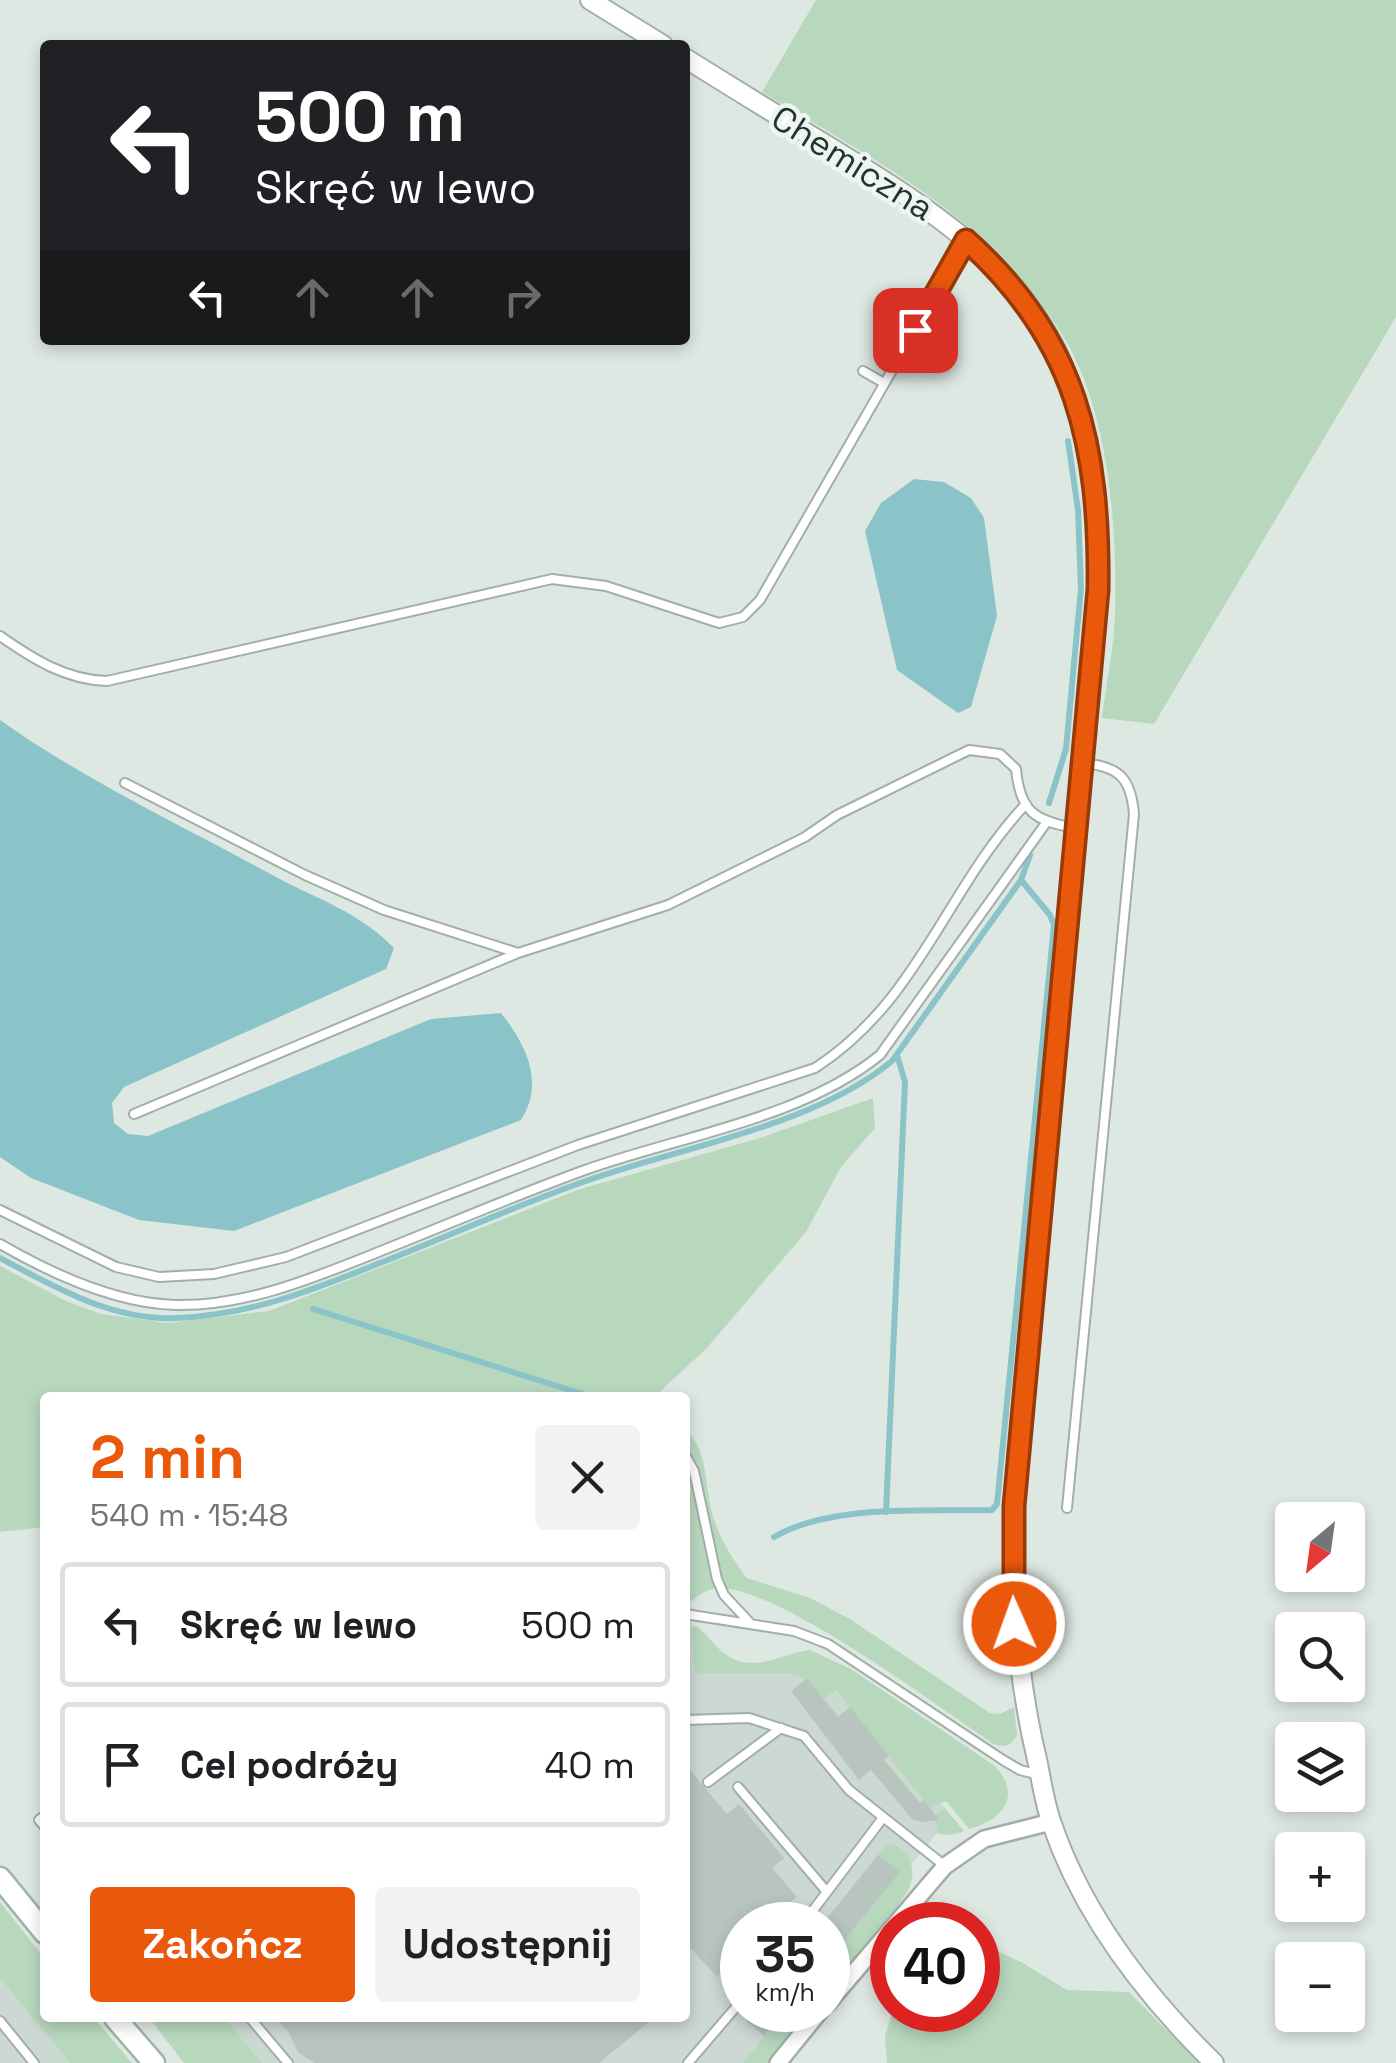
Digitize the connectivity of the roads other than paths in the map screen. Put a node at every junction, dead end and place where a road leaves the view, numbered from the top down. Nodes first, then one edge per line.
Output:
1 (590, 0) edge
2 (655, 40) edge
3 (690, 61) edge
4 (966, 240) junction
5 (864, 372) dead end
6 (884, 383) junction
7 (0, 636) edge
8 (1082, 764) junction
9 (125, 783) dead end
10 (1026, 804) junction
11 (1046, 823) junction
12 (1076, 828) junction
13 (518, 953) junction
14 (134, 1114) dead end
15 (0, 1210) edge
16 (0, 1244) edge
17 (690, 1464) edge
18 (1067, 1508) dead end
19 (690, 1615) edge
20 (752, 1624) junction
21 (690, 1720) edge
22 (781, 1728) junction
23 (1040, 1775) junction
24 (708, 1782) dead end
25 (738, 1787) dead end
26 (882, 1819) junction
27 (1051, 1822) junction
28 (945, 1866) junction
29 (0, 1878) edge
30 (827, 1892) junction
31 (819, 1902) edge
32 (40, 1927) edge
33 (850, 1977) edge
34 (0, 2021) edge
35 (118, 2022) edge
36 (253, 2022) edge
37 (720, 2026) edge
38 (804, 2032) edge
39 (34, 2063) edge
40 (154, 2063) edge
41 (288, 2063) edge
42 (688, 2063) edge
43 (778, 2063) edge
44 (1214, 2063) edge

1 - 2 street
3 - 4 street, Chemiczna
4 - 6 lane
4 - 8 street, Chemiczna
5 - 6 lane
6 - 7 lane
8 - 12 street, Chemiczna
8 - 18 lane
9 - 13 lane
10 - 11 lane
10 - 13 lane
10 - 15 lane
11 - 12 lane
11 - 16 lane
12 - 23 street, Chemiczna
13 - 14 lane
17 - 20 lane
19 - 20 lane
20 - 23 lane
21 - 22 lane
22 - 24 lane
22 - 26 lane
23 - 27 street, Chemiczna
25 - 30 lane
26 - 28 lane
26 - 30 lane
27 - 28 street
27 - 44 street, Chemiczna
28 - 33 street
29 - 32 main road
30 - 31 lane
34 - 39 lane
35 - 40 main road
36 - 41 lane
37 - 42 lane
38 - 43 street

